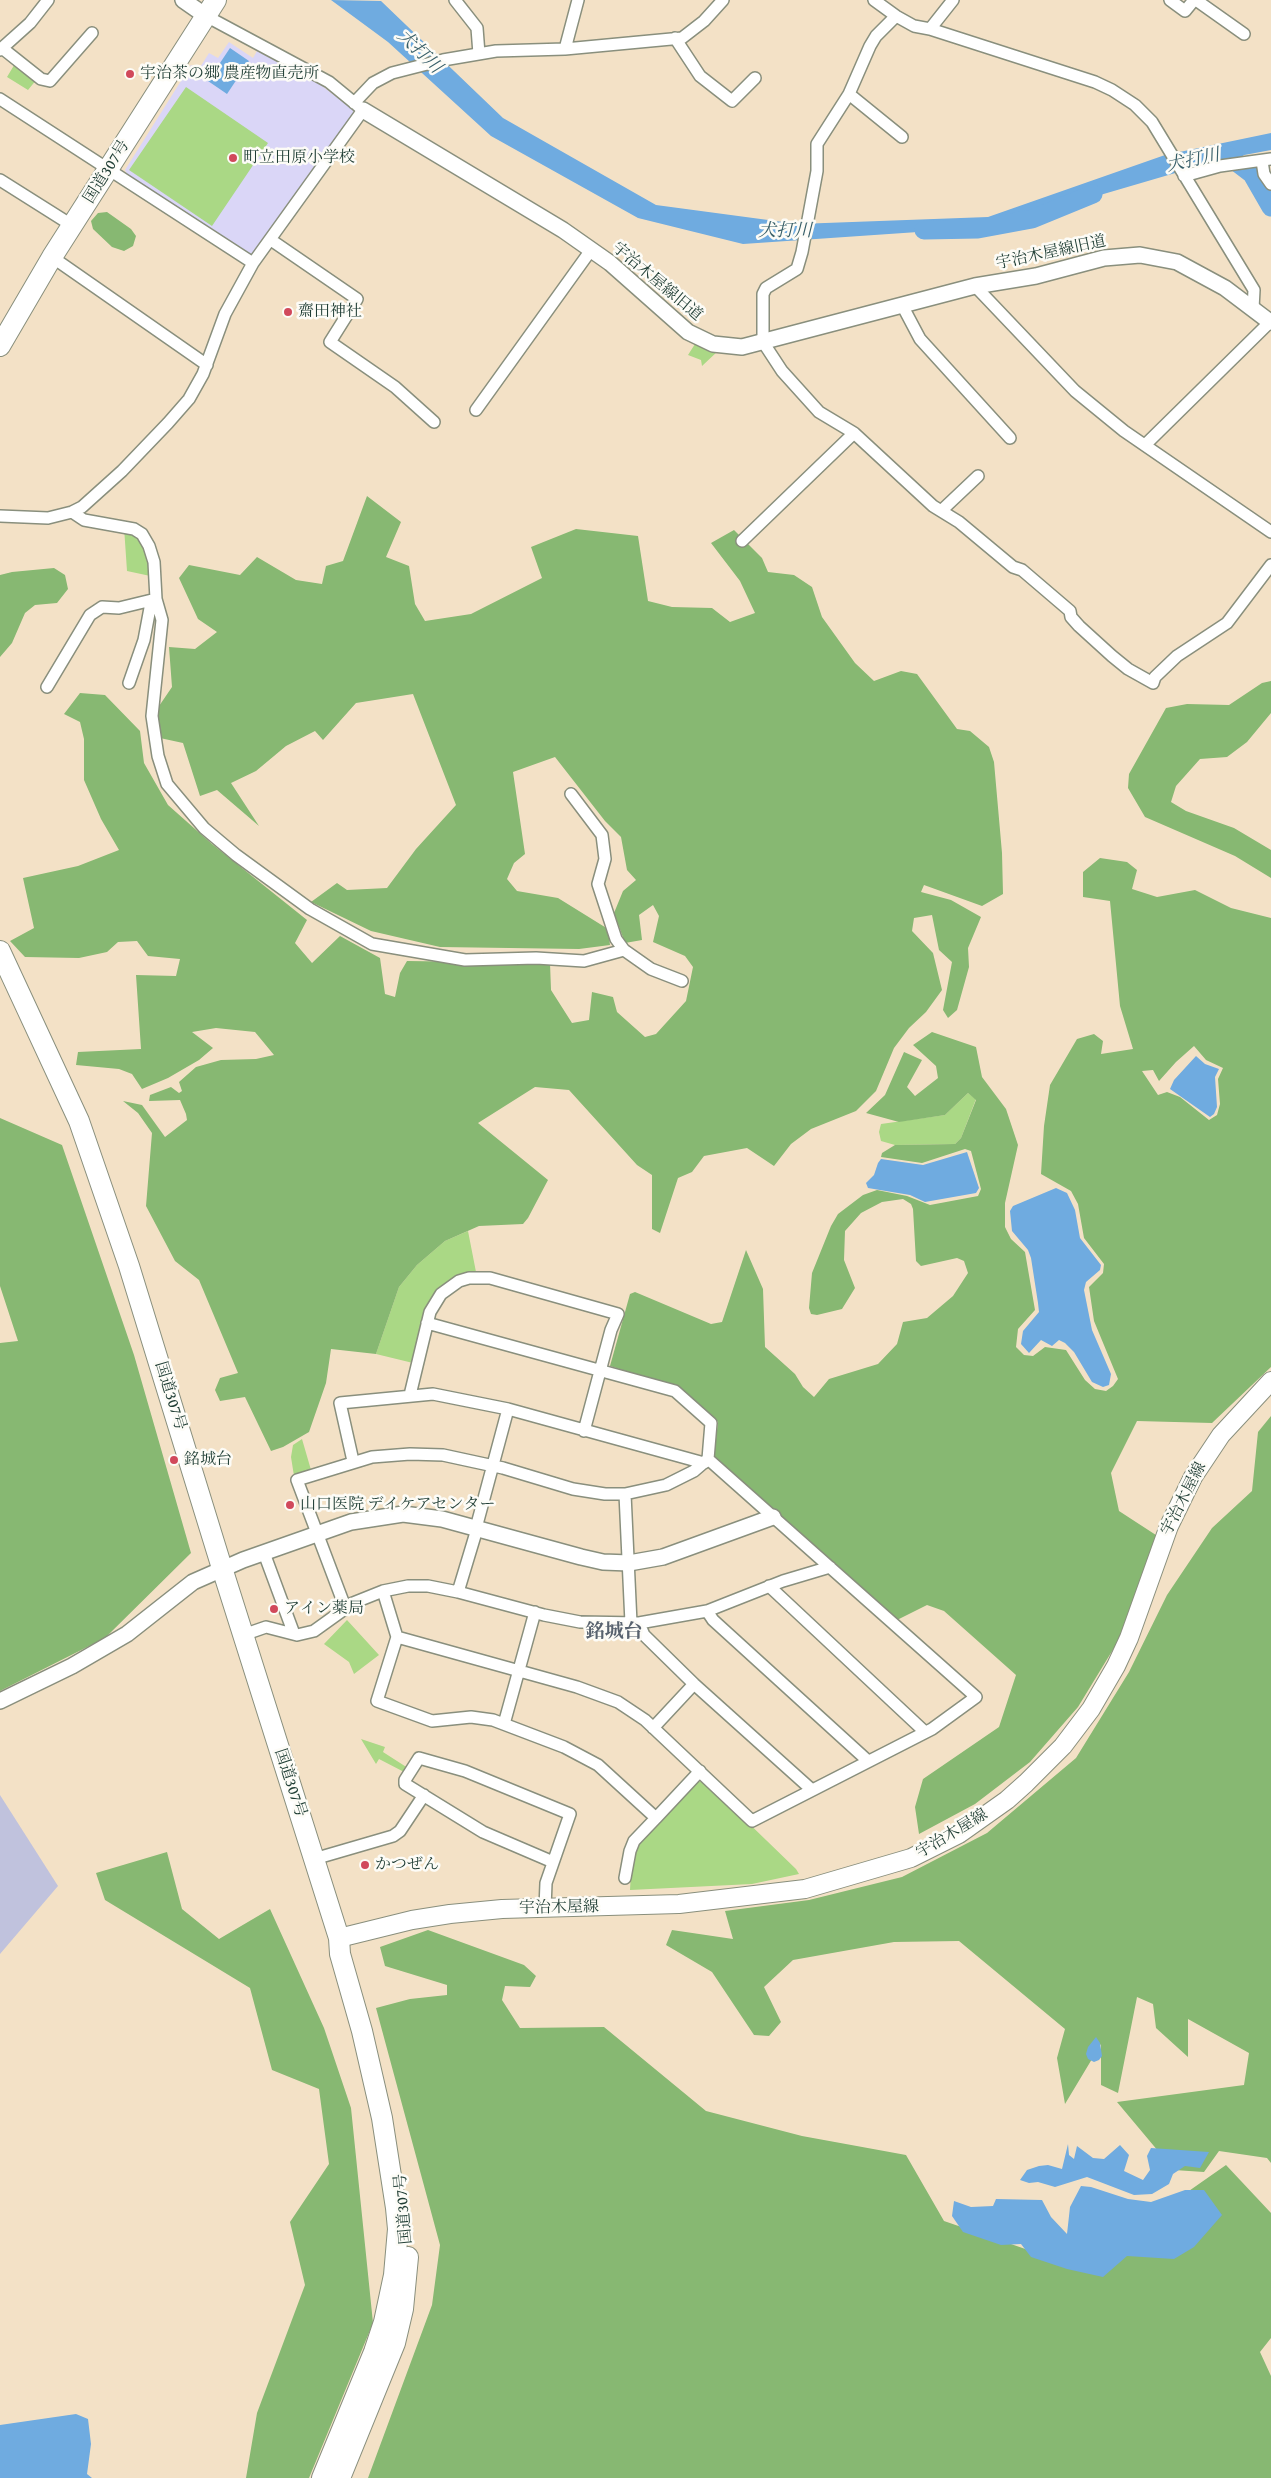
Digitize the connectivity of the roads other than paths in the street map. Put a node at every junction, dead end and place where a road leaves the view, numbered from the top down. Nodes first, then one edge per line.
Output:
1 (48, 0) edge
2 (183, 0) edge
3 (455, 0) edge
4 (578, 0) edge
5 (723, 0) edge
6 (874, 0) edge
7 (953, 0) edge
8 (1170, 0) edge
9 (1195, 0) edge
10 (211, 8) edge
11 (896, 16) junction
12 (930, 29) junction
13 (92, 33) dead end
14 (1244, 34) dead end
15 (675, 38) junction
16 (1, 49) edge
17 (565, 49) junction
18 (479, 54) junction
19 (755, 78) dead end
20 (849, 94) junction
21 (0, 99) edge
22 (358, 106) junction
23 (902, 137) dead end
24 (1262, 161) edge
25 (108, 169) junction
26 (1183, 174) junction
27 (0, 180) edge
28 (1271, 184) edge
29 (72, 226) junction
30 (271, 240) junction
31 (591, 250) junction
32 (52, 257) junction
33 (253, 263) junction
34 (974, 286) junction
35 (902, 305) junction
36 (1253, 309) junction
37 (1271, 322) edge
38 (764, 342) junction
39 (0, 346) edge
40 (207, 365) junction
41 (476, 410) dead end
42 (434, 422) dead end
43 (854, 433) junction
44 (1010, 438) dead end
45 (1145, 445) junction
46 (978, 476) dead end
47 (941, 511) junction
48 (72, 512) junction
49 (0, 516) edge
50 (1271, 532) edge
51 (742, 541) dead end
52 (1271, 565) edge
53 (156, 599) junction
54 (129, 683) dead end
55 (47, 687) dead end
56 (571, 794) dead end
57 (624, 950) junction
58 (0, 951) edge
59 (682, 981) dead end
60 (427, 1323) junction
61 (600, 1371) junction
62 (1271, 1381) edge
63 (410, 1395) junction
64 (508, 1409) junction
65 (584, 1431) junction
66 (353, 1461) junction
67 (706, 1461) junction
68 (493, 1466) junction
69 (625, 1494) junction
70 (774, 1517) junction
71 (477, 1528) junction
72 (316, 1533) junction
73 (264, 1553) junction
74 (629, 1563) junction
75 (830, 1567) junction
76 (222, 1568) junction
77 (769, 1586) junction
78 (383, 1591) junction
79 (458, 1592) junction
80 (345, 1607) junction
81 (707, 1611) junction
82 (534, 1612) junction
83 (635, 1623) junction
84 (294, 1634) junction
85 (243, 1635) junction
86 (397, 1637) junction
87 (518, 1670) junction
88 (694, 1684) junction
89 (0, 1701) edge
90 (504, 1724) junction
91 (653, 1728) junction
92 (925, 1732) junction
93 (868, 1761) junction
94 (700, 1771) junction
95 (812, 1790) junction
96 (424, 1795) junction
97 (656, 1818) junction
98 (314, 1859) junction
99 (553, 1862) junction
100 (625, 1878) dead end
101 (545, 1908) junction
102 (339, 1938) junction
103 (322, 2478) edge
104 (340, 2478) edge

1 - 16 street
2 - 10 street
3 - 18 street
4 - 17 street
5 - 15 street
6 - 11 street
7 - 12 street
8 - 9 street
9 - 14 street
10 - 22 street, 宇治木屋線旧道
10 - 25 highway, 国道307号
11 - 12 street
11 - 20 street
12 - 26 street
13 - 16 street
15 - 17 street
15 - 19 street
17 - 18 street
18 - 22 street
20 - 23 street
20 - 38 street
21 - 25 street
22 - 30 street
22 - 31 street, 宇治木屋線旧道
24 - 26 street
24 - 28 street
25 - 29 highway, 国道307号
25 - 33 street
26 - 36 street
27 - 29 street
29 - 32 highway, 国道307号
30 - 33 street
30 - 42 street
31 - 38 street, 宇治木屋線旧道
31 - 41 street
32 - 39 highway, 国道307号
32 - 40 street
33 - 40 street
34 - 35 street, 宇治木屋線旧道
34 - 36 street, 宇治木屋線旧道
34 - 45 street
35 - 38 street, 宇治木屋線旧道
35 - 44 street
36 - 37 street, 宇治木屋線旧道
37 - 45 street
38 - 43 street
40 - 48 street
43 - 47 street
43 - 51 street
45 - 50 street
46 - 47 street
47 - 52 street
48 - 49 street
48 - 53 street
53 - 54 street
53 - 55 street
53 - 57 street
56 - 57 street
57 - 59 street
58 - 76 highway, 国道307号
60 - 61 street
60 - 61 street
60 - 63 street
61 - 65 street
61 - 67 street
62 - 101 main road, 宇治木屋線
63 - 64 street
63 - 66 street
64 - 65 street
64 - 68 street
65 - 67 street
66 - 68 street
66 - 72 street
67 - 69 street
67 - 70 street
68 - 69 street
68 - 71 street
69 - 74 street
70 - 74 street
70 - 75 street
71 - 72 street
71 - 74 street
71 - 79 street
72 - 73 street
72 - 80 street
73 - 76 street
73 - 84 street
74 - 83 street
75 - 77 street
75 - 92 street
76 - 85 highway, 国道307号
76 - 89 street
77 - 81 street
77 - 92 street
78 - 79 street
78 - 80 street
78 - 86 street
79 - 82 street
80 - 84 street
81 - 83 street
81 - 93 street
82 - 83 street
82 - 87 street
83 - 88 street
84 - 85 street
85 - 98 highway, 国道307号
86 - 87 street
86 - 90 street
87 - 90 street
87 - 91 street
88 - 91 street
88 - 95 street
90 - 97 street
91 - 94 street
92 - 93 street
93 - 95 street
94 - 95 street
94 - 97 street
96 - 98 street
96 - 99 street
96 - 99 street
97 - 100 street
98 - 102 highway, 国道307号
99 - 101 street
101 - 102 main road, 宇治木屋線
102 - 103 highway, 国道307号
102 - 104 highway, 国道307号

